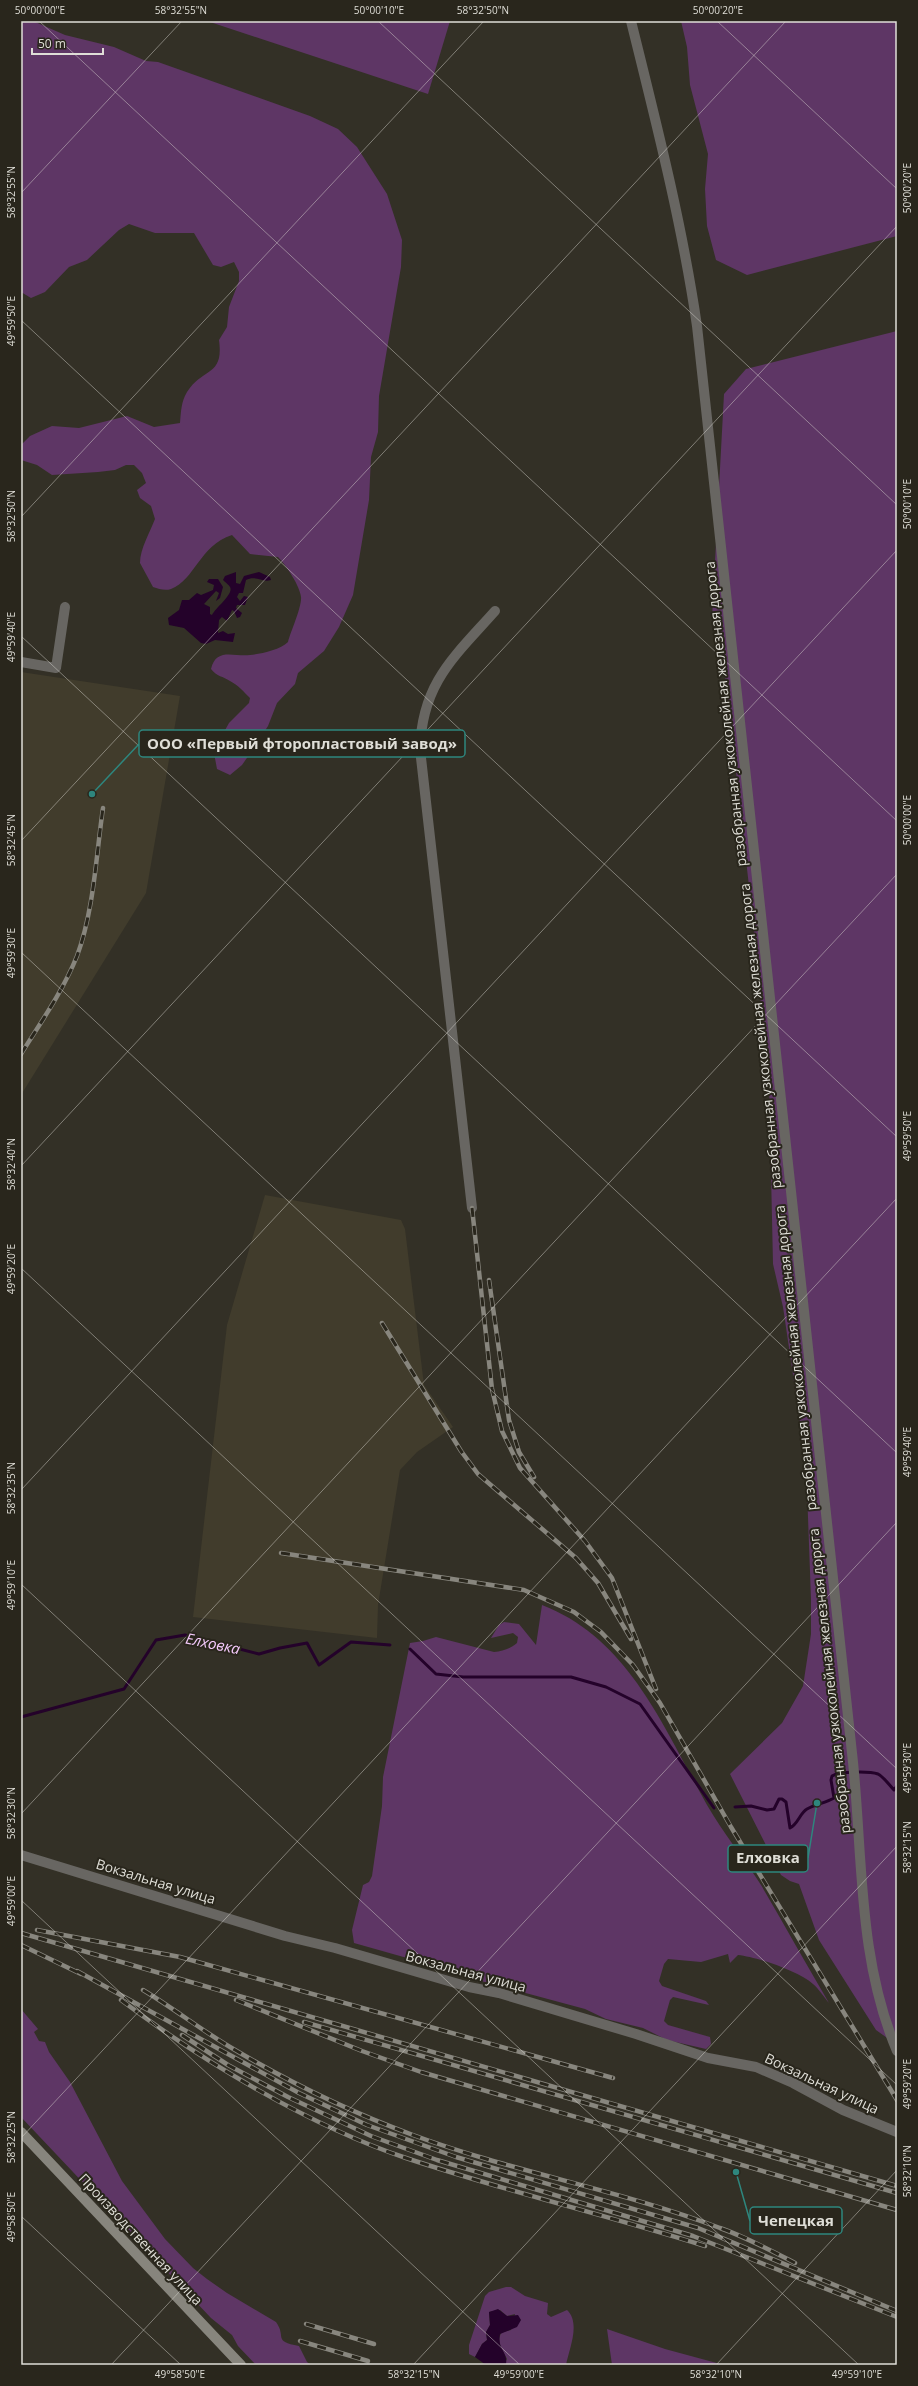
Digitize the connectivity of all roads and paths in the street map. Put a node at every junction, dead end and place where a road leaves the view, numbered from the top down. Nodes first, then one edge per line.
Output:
1 (631, 21) edge
2 (65, 607) dead end
3 (495, 611) dead end
4 (21, 662) edge
5 (472, 1208) dead end
6 (21, 1855) edge
7 (897, 2051) edge
8 (21, 2132) edge
9 (897, 2132) edge
10 (241, 2365) edge

1 - 7 street, разобранная узкоколейная железная дорога
2 - 4 street
3 - 5 street
6 - 9 street, Вокзальная улица
8 - 10 main road, Производственная улица

